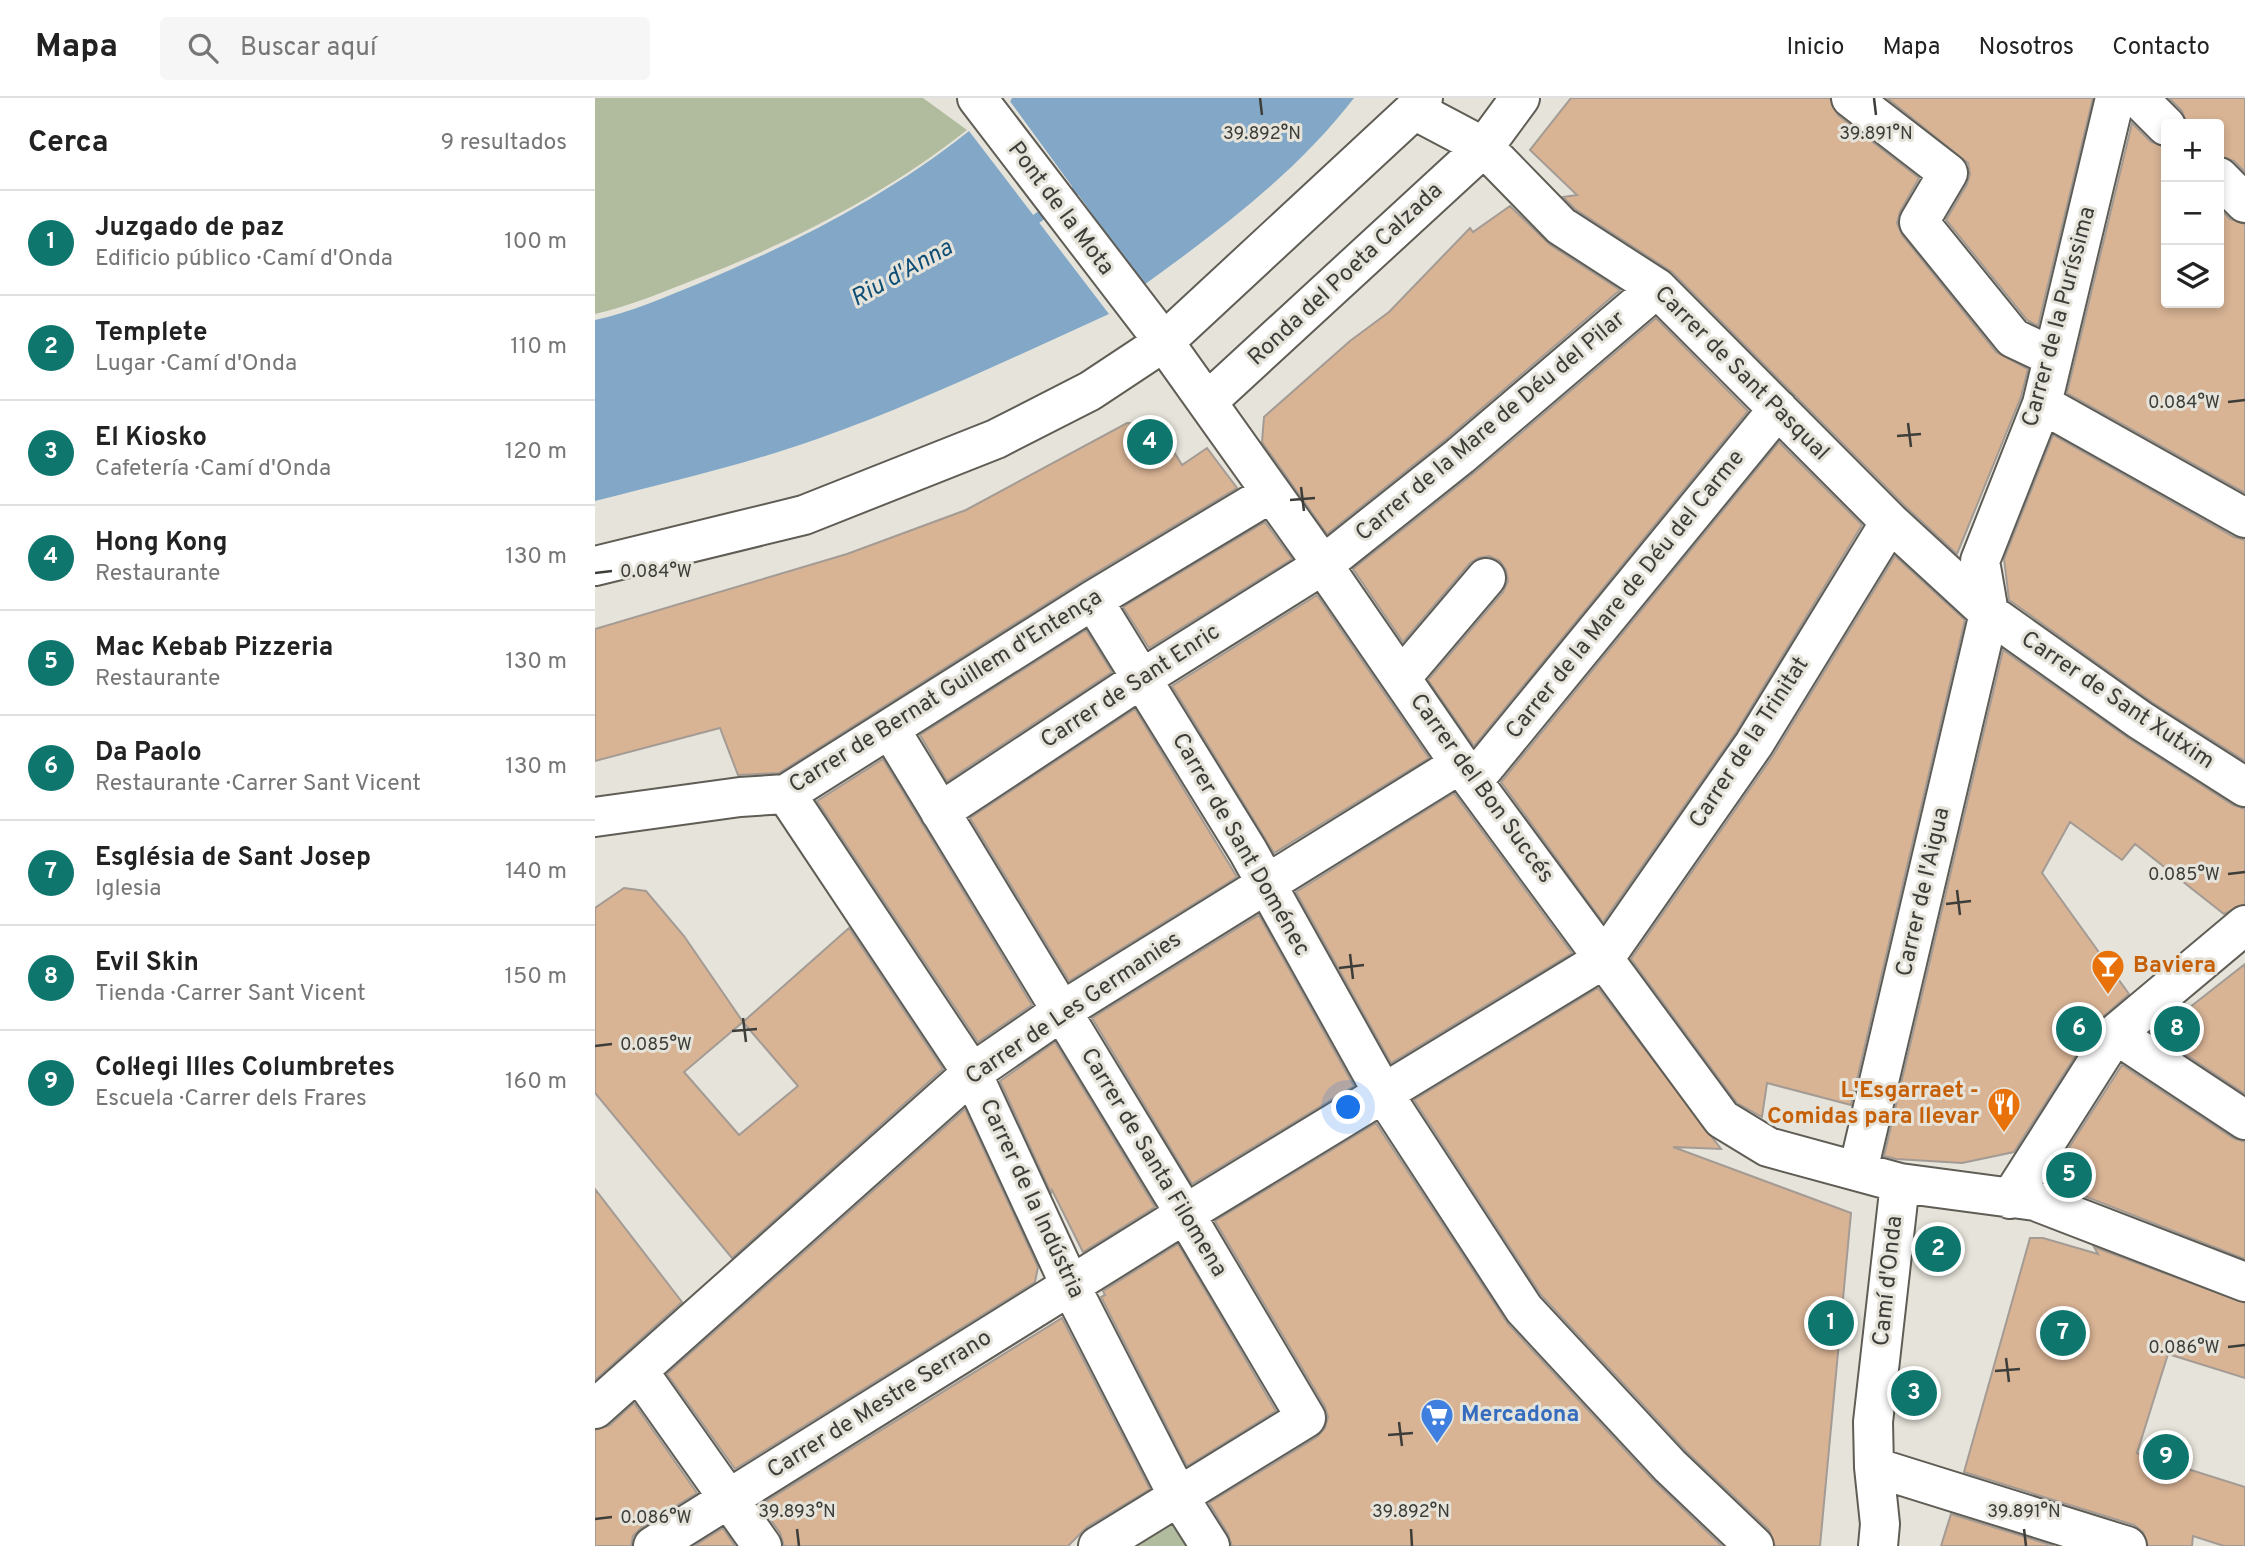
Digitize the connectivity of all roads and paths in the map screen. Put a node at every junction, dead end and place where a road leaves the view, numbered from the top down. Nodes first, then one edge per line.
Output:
1 (1520, 98) edge
2 (1851, 98) edge
3 (2115, 98) edge
4 (2138, 98) edge
5 (1418, 104) edge
6 (983, 107) edge
7 (2161, 121) edge
8 (1484, 147) junction
9 (2224, 182) edge
10 (2245, 203) edge
11 (1657, 288) junction
12 (1131, 303) joint
13 (1164, 342) junction
14 (2053, 357) junction
15 (1207, 402) junction
16 (2042, 404) junction
17 (1778, 409) junction
18 (1271, 493) junction
19 (2245, 518) edge
20 (1889, 522) junction
21 (1323, 565) junction
22 (595, 566) edge
23 (1486, 578) dead end
24 (1093, 600) junction
25 (1989, 613) junction
26 (1401, 678) junction
27 (1142, 679) junction
28 (890, 729) junction
29 (1467, 772) junction
30 (2245, 787) edge
31 (786, 794) junction
32 (940, 813) junction
33 (595, 817) edge
34 (1266, 885) junction
35 (2245, 925) edge
36 (1604, 959) junction
37 (1062, 1012) junction
38 (2115, 1034) junction
39 (972, 1073) junction
40 (1383, 1093) junction
41 (2245, 1120) edge
42 (1858, 1171) junction
43 (1900, 1183) junction
44 (2010, 1199) junction
45 (1185, 1214) junction
46 (2245, 1282) edge
47 (1071, 1287) junction
48 (639, 1372) junction
49 (595, 1409) edge
50 (1874, 1467) junction
51 (1177, 1494) junction
52 (730, 1498) junction
53 (653, 1546) edge
54 (762, 1546) edge
55 (1098, 1546) edge
56 (1210, 1546) edge
57 (1754, 1546) edge
58 (1878, 1546) edge
59 (2127, 1546) edge

1 - 8 street, Ronda del Poeta Calzada
2 - 14 street
3 - 14 street, Carrer de la Puríssima
4 - 7 street
5 - 8 street
5 - 13 street
6 - 12 street, Pont de la Mota
8 - 11 street, Carrer de Sant Pasqual
8 - 15 street, Ronda del Poeta Calzada
9 - 10 street
11 - 17 street, Carrer de Sant Pasqual
11 - 21 street, Carrer de la Mare de Déu del Pilar
12 - 13 street, Carrer del Bon Succés
13 - 15 street, Carrer del Bon Succés
13 - 22 street
14 - 16 street, Carrer de la Puríssima
15 - 18 street, Carrer del Bon Succés
16 - 19 street
16 - 25 street, Carrer de la Puríssima
17 - 20 street, Carrer de Sant Pasqual
17 - 29 street, Carrer de la Mare de Déu del Carme
18 - 21 street, Carrer del Bon Succés
18 - 24 street, Carrer de Bernat Guillem d'Entença
20 - 25 street, Carrer de Sant Pasqual
20 - 36 street, Carrer de la Trinitat
21 - 26 street, Carrer del Bon Succés
21 - 27 street, Carrer de Sant Enric
23 - 26 street
24 - 27 street, Carrer de Sant Doménec
24 - 28 street, Carrer de Bernat Guillem d'Entença
25 - 30 street, Carrer de Sant Xutxim
25 - 42 street, Carrer de l'Aigua
26 - 29 street, Carrer del Bon Succés
27 - 32 street, Carrer de Sant Enric
27 - 34 street, Carrer de Sant Doménec
28 - 31 street, Carrer de Bernat Guillem d'Entença
28 - 32 street, Carrer de Santa Filomena
29 - 34 street, Carrer de Les Germanies
29 - 36 street, Carrer del Bon Succés
31 - 33 street, Carrer de Bernat Guillem d'Entença
31 - 39 street, Carrer de la Indústria
32 - 37 street, Carrer de Santa Filomena
34 - 37 street, Carrer de Les Germanies
34 - 40 street, Carrer de Sant Doménec
35 - 38 street
36 - 40 street, Carrer de Mestre Serrano
36 - 42 street, Carrer del Bon Succés
37 - 39 street, Carrer de Les Germanies
37 - 45 street, Carrer de Santa Filomena
38 - 41 street
38 - 44 street
39 - 47 street, Carrer de la Indústria
39 - 48 street, Carrer de Les Germanies
40 - 45 street, Carrer de Mestre Serrano
40 - 57 street, Carrer de Sant Doménec
42 - 43 street, Carrer del Bon Succés
43 - 44 street, Carrer del Bon Succés
43 - 50 street, Camí d'Onda
44 - 46 street, Carrer del Bon Succés
45 - 47 street, Carrer de Mestre Serrano
45 - 51 street, Carrer de Santa Filomena
47 - 51 street, Carrer de la Indústria
47 - 52 street, Carrer de Mestre Serrano
48 - 49 street, Carrer de Les Germanies
48 - 52 street
50 - 58 street, Camí d'Onda
50 - 59 street
51 - 55 street
51 - 56 street, Carrer de la Indústria
52 - 53 street, Carrer de Mestre Serrano
52 - 54 street

